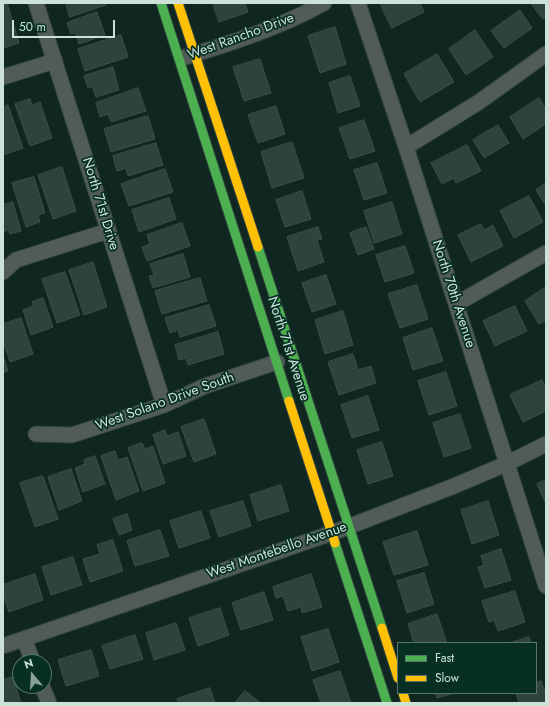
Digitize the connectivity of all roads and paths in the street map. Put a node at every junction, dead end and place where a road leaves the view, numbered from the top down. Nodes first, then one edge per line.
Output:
1 (36, 3) edge
2 (161, 3) edge
3 (178, 3) edge
4 (324, 3) edge
5 (358, 3) edge
6 (194, 54) junction
7 (546, 54) edge
8 (179, 59) junction
9 (55, 61) junction
10 (3, 77) edge
11 (406, 147) junction
12 (108, 231) junction
13 (546, 253) edge
14 (3, 272) edge
15 (456, 304) junction
16 (293, 357) junction
17 (277, 362) junction
18 (164, 405) junction
19 (36, 434) dead end
20 (546, 444) edge
21 (506, 464) junction
22 (348, 527) junction
23 (332, 533) junction
24 (546, 586) edge
25 (24, 638) junction
26 (3, 646) edge
27 (30, 654) edge
28 (397, 675) edge
29 (388, 703) edge

1 - 9 street, North 71st Drive
2 - 8 street, North 71st Avenue
3 - 6 street, North 71st Avenue
4 - 6 street, West Rancho Drive
5 - 11 street, North 70th Avenue
6 - 8 street, West Rancho Drive
6 - 16 street, North 71st Avenue
7 - 11 street
8 - 17 street, North 71st Avenue
9 - 10 street
9 - 12 street, North 71st Drive
11 - 15 street, North 70th Avenue
12 - 14 street
12 - 18 street, North 71st Drive
13 - 15 street
15 - 21 street, North 70th Avenue
16 - 17 street, West Solano Drive South
16 - 22 street, North 71st Avenue
17 - 18 street, West Solano Drive South
17 - 23 street, North 71st Avenue
18 - 19 street, West Solano Drive South
20 - 21 street, West Montebello Avenue
21 - 22 street, West Montebello Avenue
21 - 24 street, North 70th Avenue
22 - 23 street, West Montebello Avenue
22 - 28 street, North 71st Avenue
23 - 25 street, West Montebello Avenue
23 - 29 street, North 71st Avenue
25 - 26 street, West Montebello Avenue
25 - 27 street

